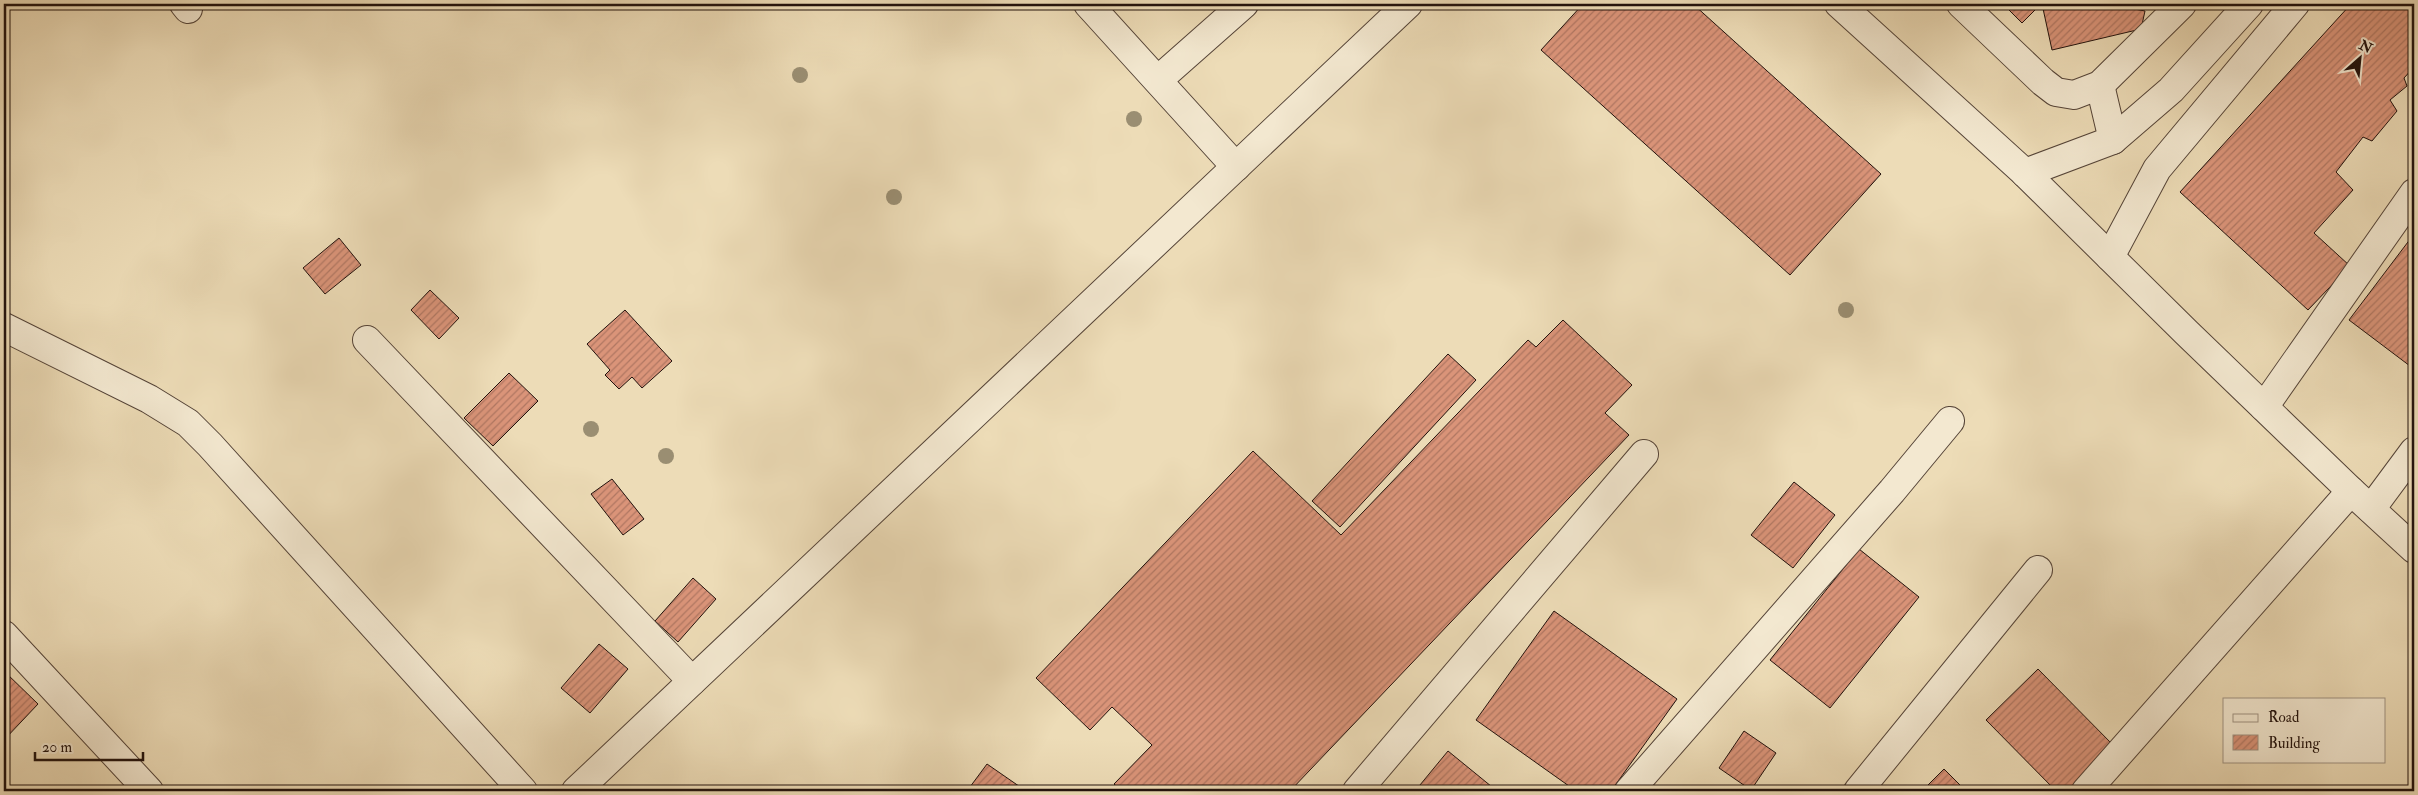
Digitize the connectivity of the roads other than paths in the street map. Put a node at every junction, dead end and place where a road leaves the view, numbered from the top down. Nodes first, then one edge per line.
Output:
1 (1088, 4) edge
2 (1408, 4) edge
3 (1839, 4) edge
4 (1962, 4) edge
5 (2182, 4) edge
6 (2248, 4) edge
7 (2295, 4) edge
8 (1236, 6) edge
9 (1158, 80) junction
10 (2100, 85) junction
11 (2113, 140) junction
12 (1236, 167) junction
13 (2026, 173) junction
14 (2414, 192) edge
15 (2110, 257) junction
16 (4, 327) edge
17 (368, 340) dead end
18 (2264, 407) junction
19 (1950, 421) dead end
20 (2414, 451) edge
21 (1644, 454) dead end
22 (2361, 500) junction
23 (2414, 549) edge
24 (2038, 570) dead end
25 (4, 635) edge
26 (692, 681) junction
27 (149, 791) edge
28 (524, 791) edge
29 (576, 791) edge
30 (1357, 791) edge
31 (1628, 791) edge
32 (1858, 791) edge
33 (2086, 791) edge

1 - 9 street
2 - 12 street
3 - 13 street
4 - 10 street
5 - 10 street
6 - 11 street
7 - 15 street
8 - 9 street
9 - 12 street
10 - 11 street
11 - 13 street
12 - 26 street
13 - 15 street
14 - 18 street
15 - 18 street
16 - 28 street
17 - 26 street
18 - 22 street
19 - 31 street
20 - 22 street
21 - 30 street
22 - 23 street
22 - 33 street
24 - 32 street
25 - 27 street
26 - 29 street

